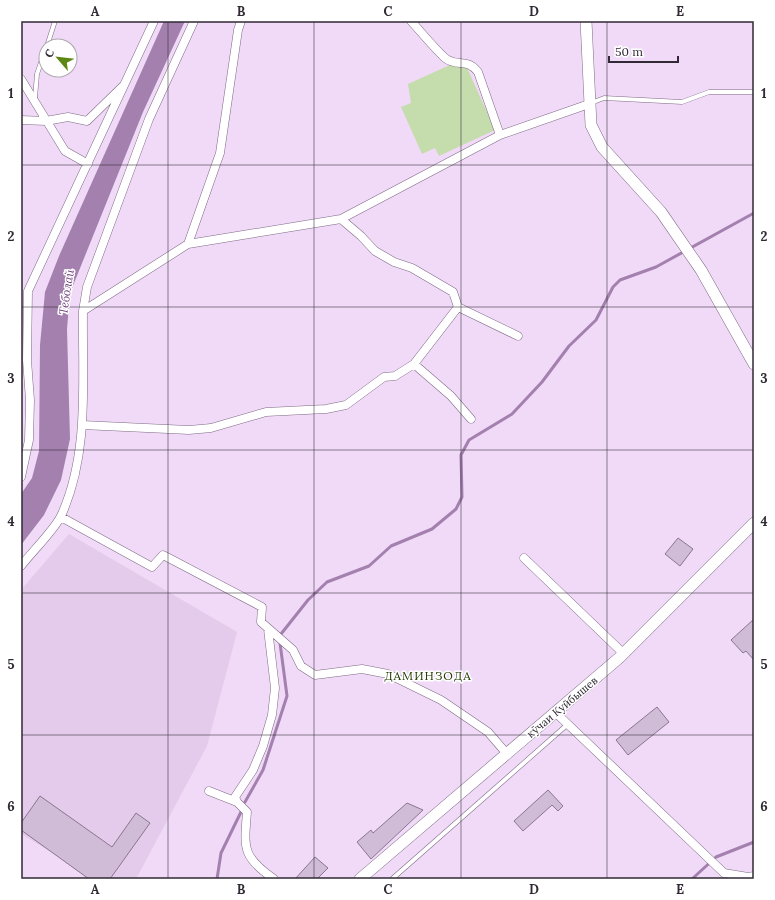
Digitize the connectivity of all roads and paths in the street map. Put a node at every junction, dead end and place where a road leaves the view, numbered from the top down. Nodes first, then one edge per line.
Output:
1 (55, 21) edge
2 (154, 21) edge
3 (194, 21) edge
4 (241, 21) edge
5 (411, 21) edge
6 (586, 21) edge
7 (49, 38) edge
8 (38, 71) edge
9 (21, 79) edge
10 (126, 82) junction
11 (754, 92) edge
12 (34, 101) junction
13 (589, 104) junction
14 (21, 120) edge
15 (46, 121) junction
16 (500, 135) junction
17 (88, 164) junction
18 (341, 220) junction
19 (188, 244) junction
20 (24, 291) edge
21 (458, 307) junction
22 (83, 312) junction
23 (518, 336) dead end
24 (414, 364) junction
25 (754, 364) edge
26 (471, 419) dead end
27 (82, 425) junction
28 (21, 478) edge
29 (60, 517) junction
30 (754, 523) edge
31 (524, 558) dead end
32 (21, 566) edge
33 (268, 629) junction
34 (624, 654) junction
35 (555, 712) junction
36 (568, 724) junction
37 (507, 754) junction
38 (209, 791) dead end
39 (237, 802) junction
40 (754, 876) edge
41 (274, 879) edge
42 (360, 879) edge
43 (392, 879) edge

1 - 7 lane
2 - 10 street
3 - 22 street
4 - 19 street
5 - 16 street
6 - 13 main road
8 - 12 lane
9 - 12 street
10 - 15 street
10 - 17 street
11 - 13 lane
12 - 15 street
13 - 16 street
13 - 25 main road
14 - 15 street
15 - 17 street
16 - 18 street
17 - 20 street
18 - 19 street
18 - 21 street
19 - 22 street
20 - 28 street
21 - 23 street
21 - 24 street
22 - 27 street
24 - 26 street
24 - 27 street
27 - 29 street
29 - 32 street
29 - 33 street
30 - 34 main road, кӯчаи Куйбышев
31 - 34 street
33 - 37 street
33 - 39 street
34 - 35 main road, кӯчаи Куйбышев
35 - 36 street
35 - 37 main road, кӯчаи Куйбышев
36 - 40 street
36 - 43 lane
37 - 42 main road, кӯчаи Куйбышев
38 - 39 street
39 - 41 street

